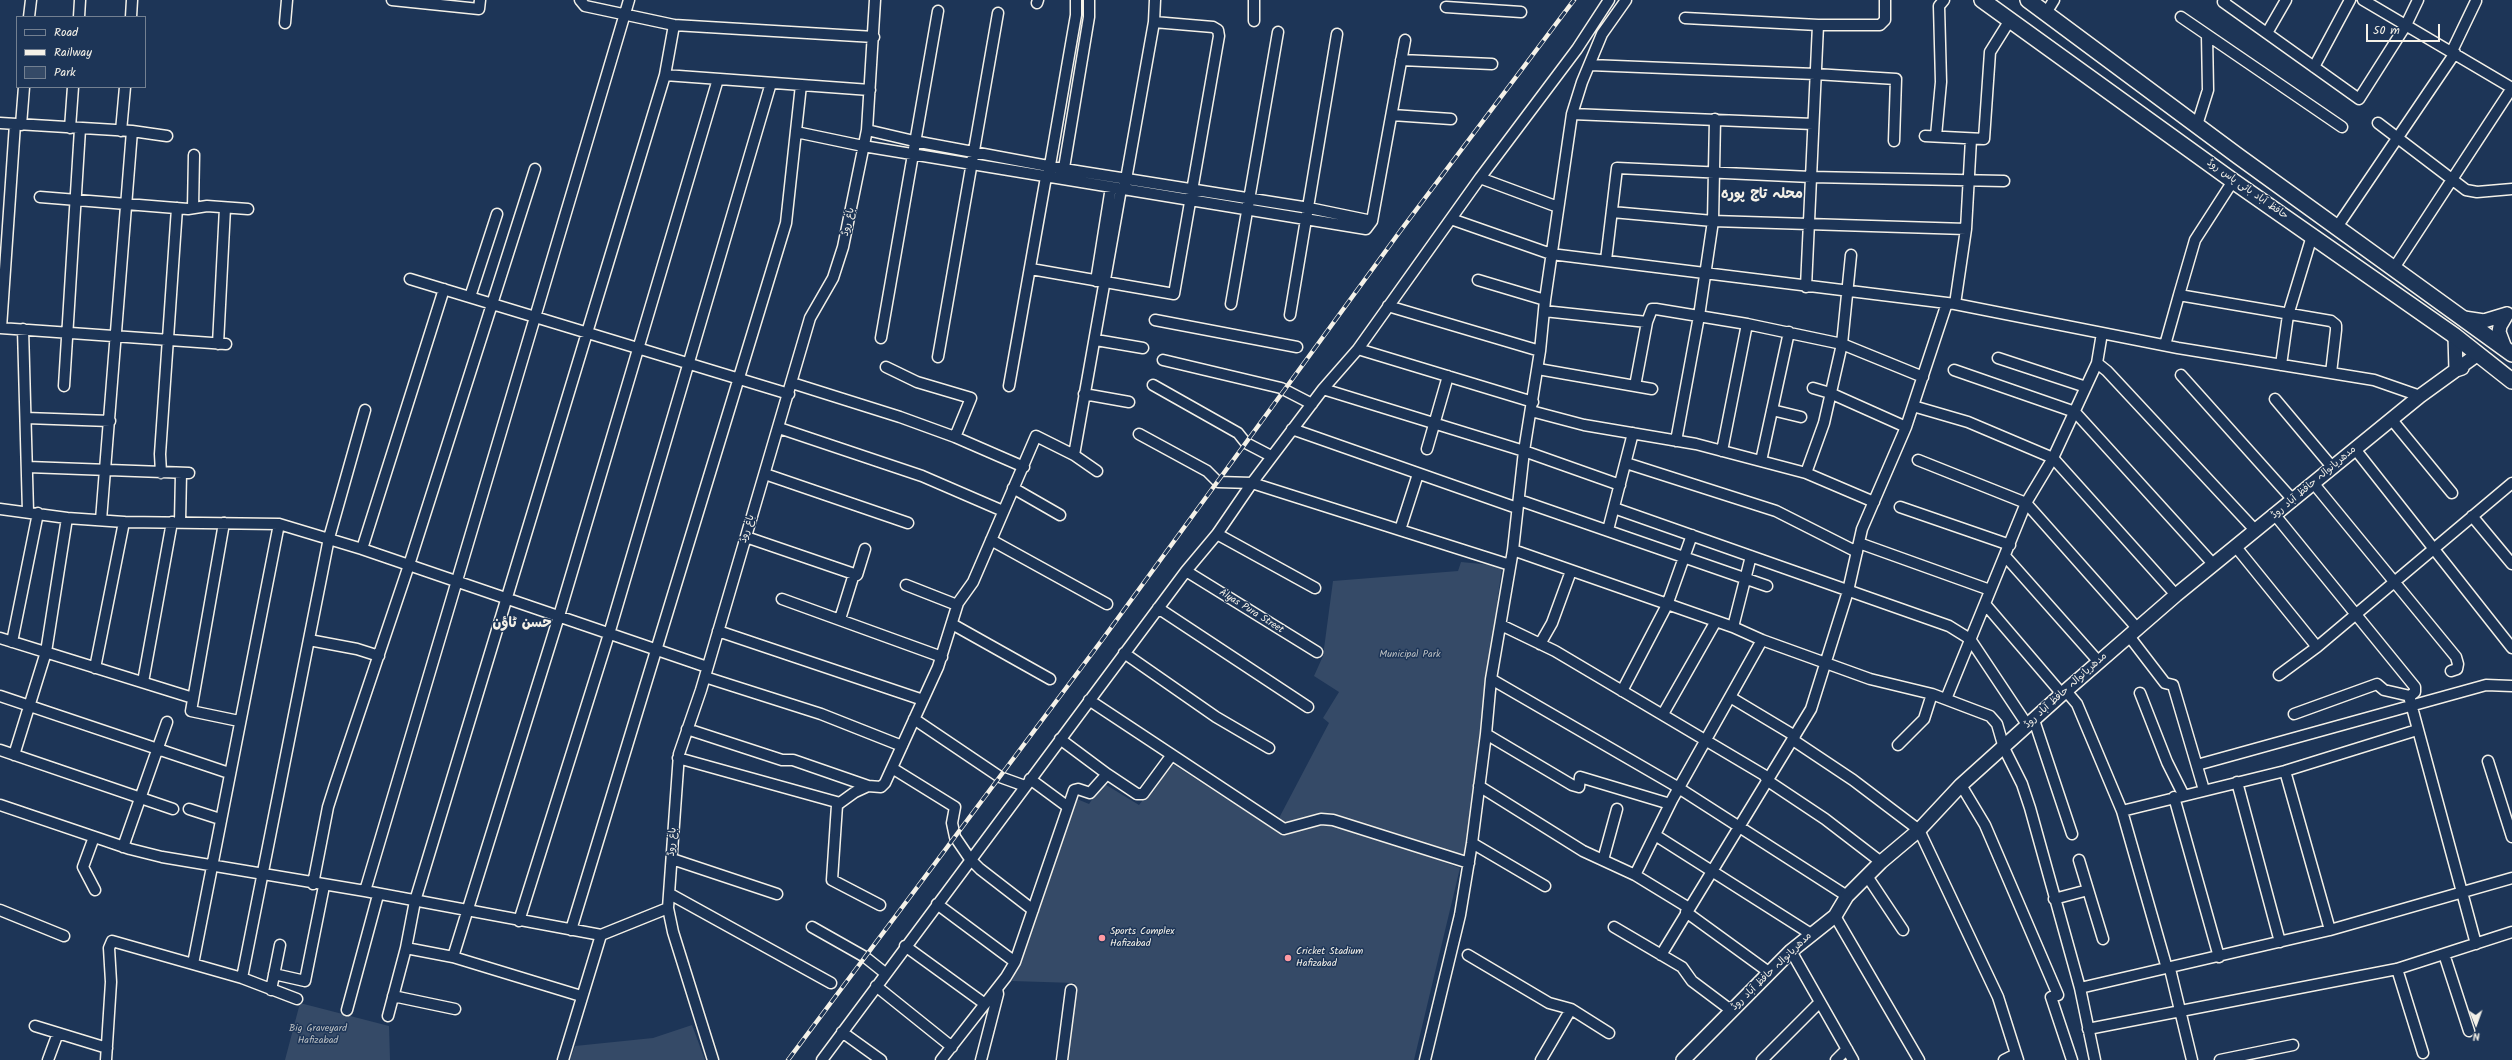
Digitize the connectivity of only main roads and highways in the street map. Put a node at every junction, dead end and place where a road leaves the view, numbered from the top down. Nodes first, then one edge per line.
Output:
1 (1982, 0) edge
2 (2028, 0) edge
3 (2050, 6) edge
4 (2510, 313) edge
5 (2464, 318) junction
6 (2485, 334) junction
7 (2454, 336) junction
8 (2508, 351) edge
9 (2483, 358) junction
10 (2456, 370) junction
11 (2512, 381) edge
12 (1683, 1060) edge

1 - 7 highway, حافظ آباد بائی پاس روڈ
2 - 3 highway
3 - 5 highway
4 - 5 main road
4 - 6 main road
4 - 8 main road
5 - 6 highway
6 - 8 highway
7 - 9 highway, حافظ آباد بائی پاس روڈ
7 - 10 main road
9 - 10 main road, مدھریانوالہ حافظ آباد روڈ
9 - 11 highway, حافظ آباد بائی پاس روڈ
10 - 12 main road, مدھریانوالہ حافظ آباد روڈ

